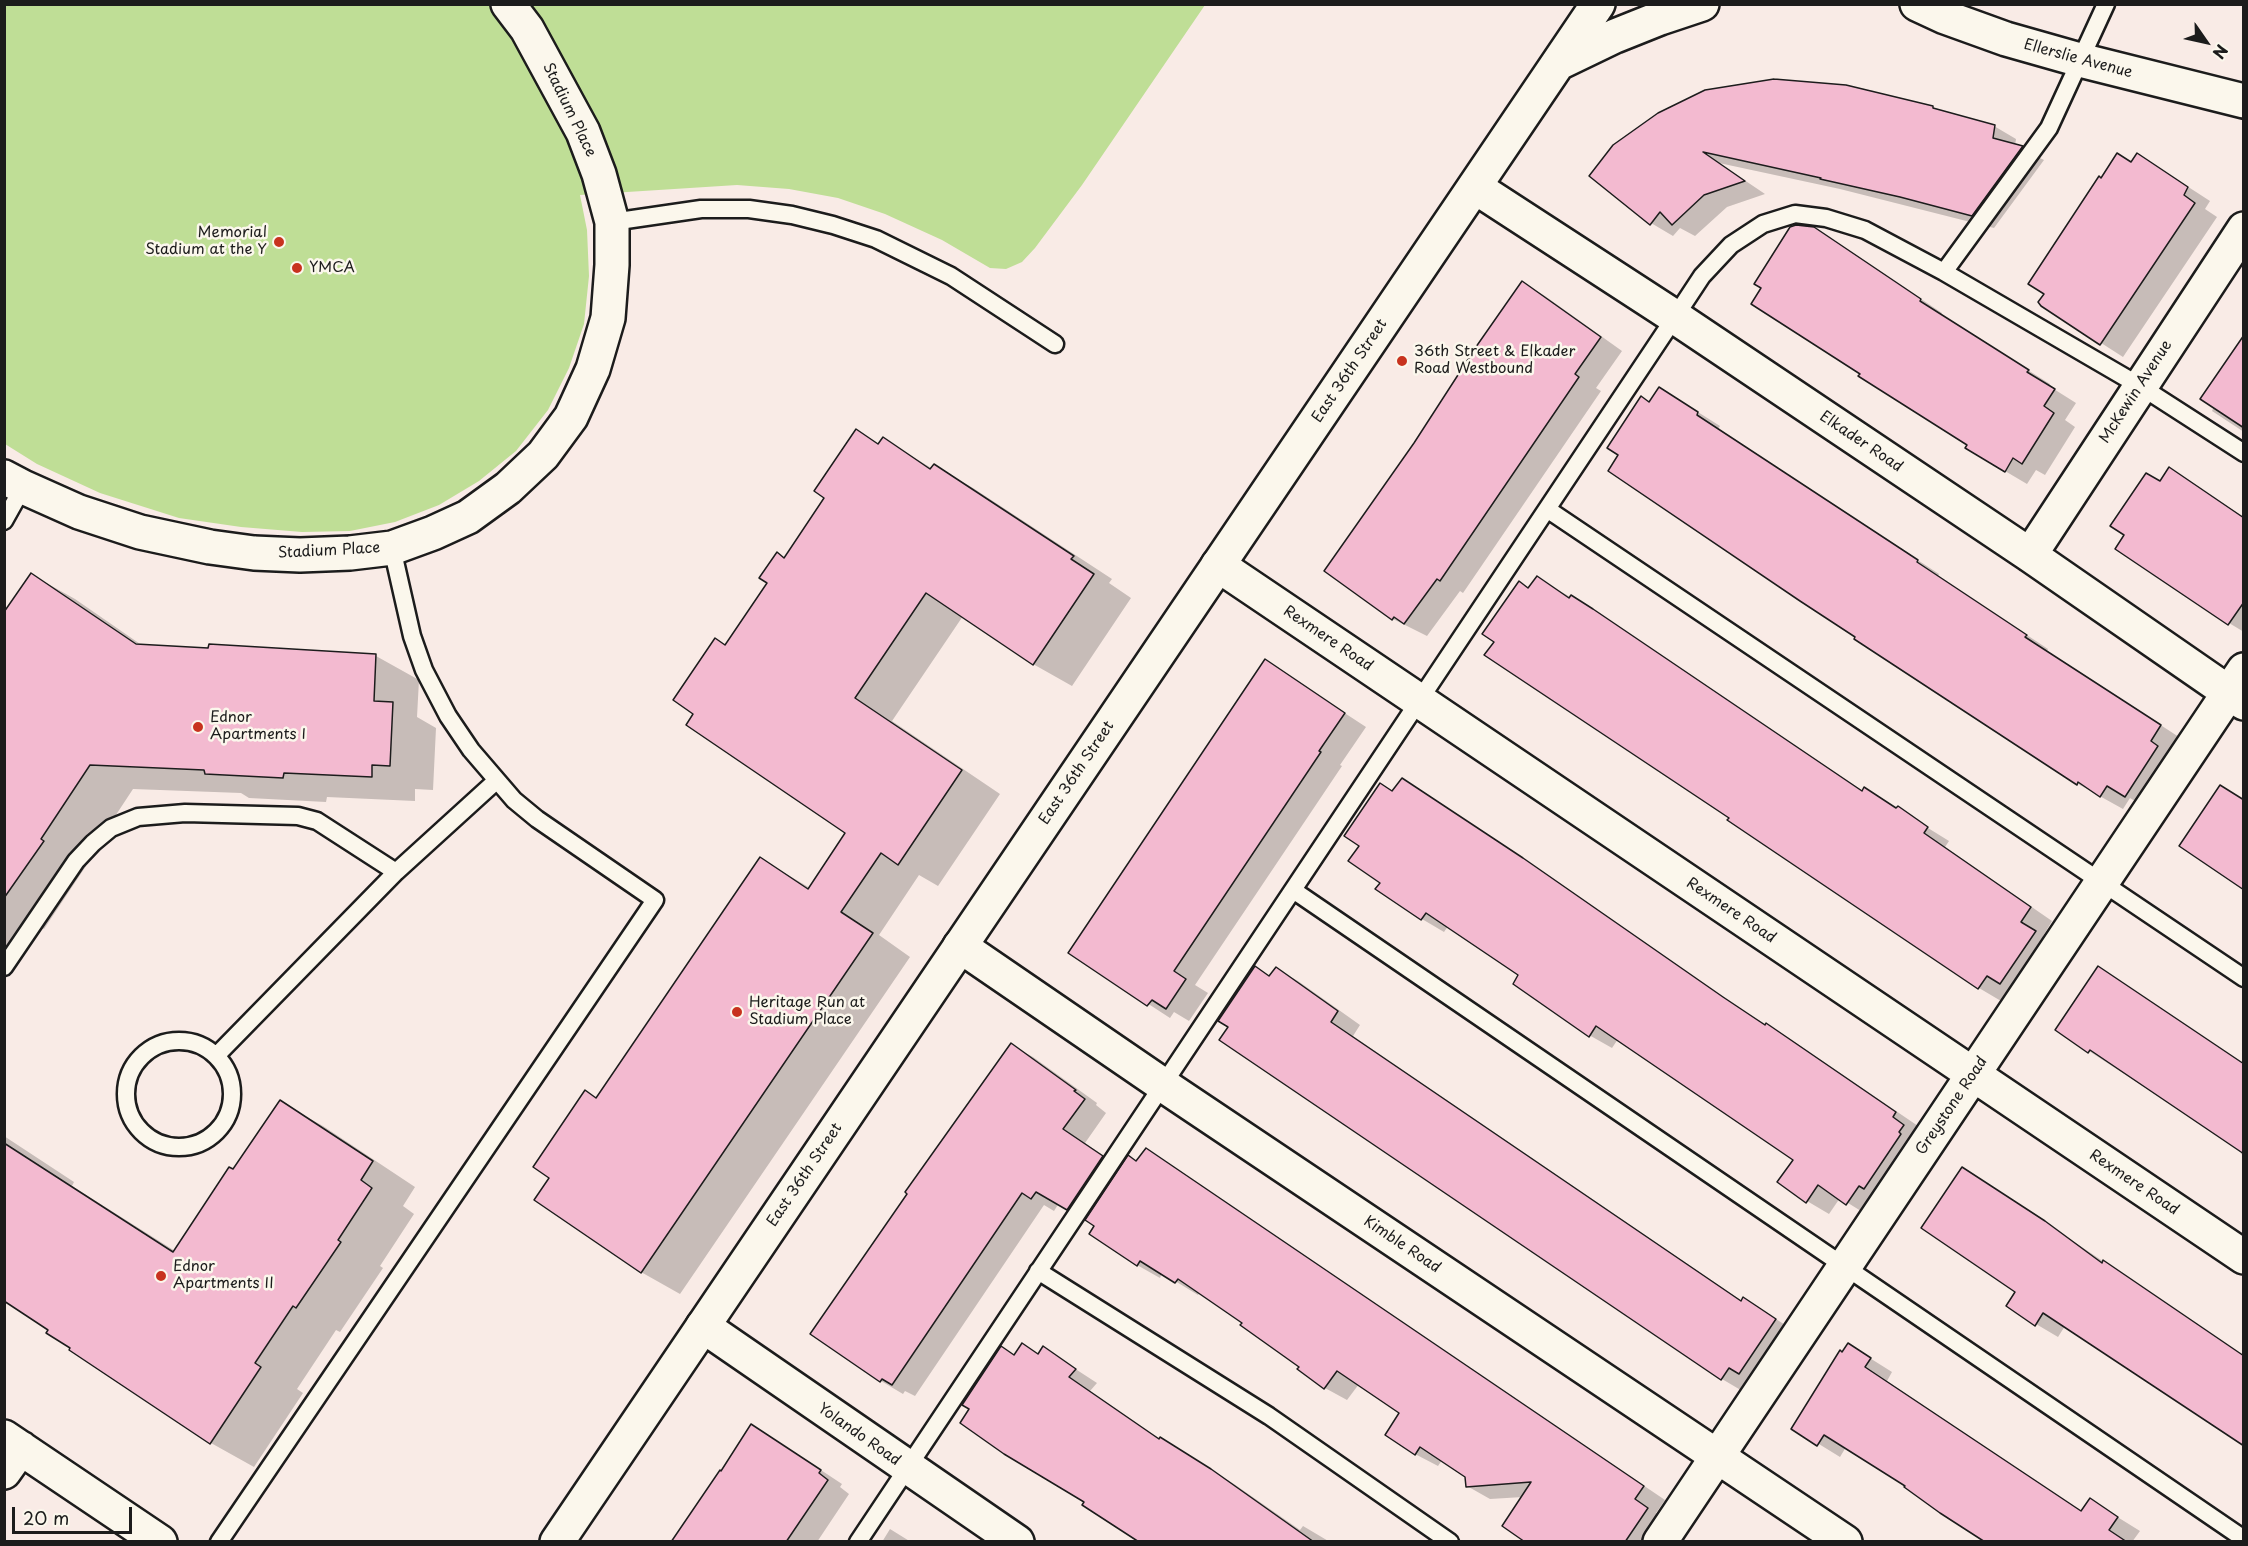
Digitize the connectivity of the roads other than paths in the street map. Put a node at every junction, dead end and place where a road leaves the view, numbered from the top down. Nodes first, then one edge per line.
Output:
1 (508, 4) edge
2 (1598, 4) edge
3 (1702, 4) edge
4 (1917, 4) edge
5 (2106, 4) edge
6 (2080, 60) junction
7 (1558, 64) junction
8 (2244, 101) edge
9 (1475, 187) junction
10 (612, 222) junction
11 (2244, 229) edge
12 (1944, 272) junction
13 (1675, 317) junction
14 (1055, 344) dead end
15 (2140, 386) junction
16 (2244, 453) edge
17 (14, 482) edge
18 (1547, 509) junction
19 (4, 521) edge
20 (392, 548) junction
21 (2030, 555) junction
22 (1218, 565) junction
23 (2238, 688) edge
24 (1419, 700) junction
25 (496, 781) junction
26 (396, 873) junction
27 (2101, 882) junction
28 (1293, 890) junction
29 (960, 946) junction
30 (4, 967) edge
31 (2244, 978) edge
32 (216, 1056) junction
33 (1972, 1074) junction
34 (1163, 1085) junction
35 (2244, 1257) edge
36 (1845, 1266) junction
37 (1038, 1272) junction
38 (703, 1326) junction
39 (10, 1452) edge
40 (1718, 1455) junction
41 (907, 1467) junction
42 (2244, 1539) edge
43 (160, 1542) edge
44 (219, 1542) edge
45 (557, 1542) edge
46 (858, 1542) edge
47 (1017, 1542) edge
48 (1450, 1542) edge
49 (1660, 1542) edge
50 (1845, 1542) edge

1 - 10 street, Stadium Place
2 - 7 street, East 36th Street
3 - 7 street
4 - 6 street, Ellerslie Avenue
5 - 6 lane
6 - 8 street, Ellerslie Avenue
6 - 12 lane
7 - 9 street, East 36th Street
9 - 13 street, Elkader Road
9 - 22 street, East 36th Street
10 - 14 lane
10 - 20 street, Stadium Place
11 - 15 street, McKewin Avenue
12 - 13 lane
12 - 15 lane
13 - 18 lane
13 - 21 street, Elkader Road
15 - 16 lane
15 - 21 street, McKewin Avenue
17 - 19 lane
17 - 20 street, Stadium Place
18 - 24 lane
18 - 27 lane
20 - 25 lane
21 - 23 street, Elkader Road
22 - 24 street, Rexmere Road
22 - 29 street, East 36th Street
23 - 27 street, Greystone Road
24 - 28 lane
24 - 33 street, Rexmere Road
25 - 26 lane
25 - 44 lane
26 - 30 lane
26 - 32 lane
27 - 31 lane
27 - 33 street, Greystone Road
28 - 34 lane
28 - 36 lane
29 - 34 street, Kimble Road
29 - 38 street, East 36th Street
32 - 32 lane
33 - 35 street, Rexmere Road
33 - 36 street, Greystone Road
34 - 37 lane
34 - 40 street, Kimble Road
36 - 40 street, Greystone Road
36 - 42 lane
37 - 41 lane
37 - 48 lane
38 - 41 street, Yolando Road
38 - 45 street, East 36th Street
39 - 43 street
40 - 49 street, Greystone Road
40 - 50 street, Kimble Road
41 - 46 lane
41 - 47 street, Yolando Road

